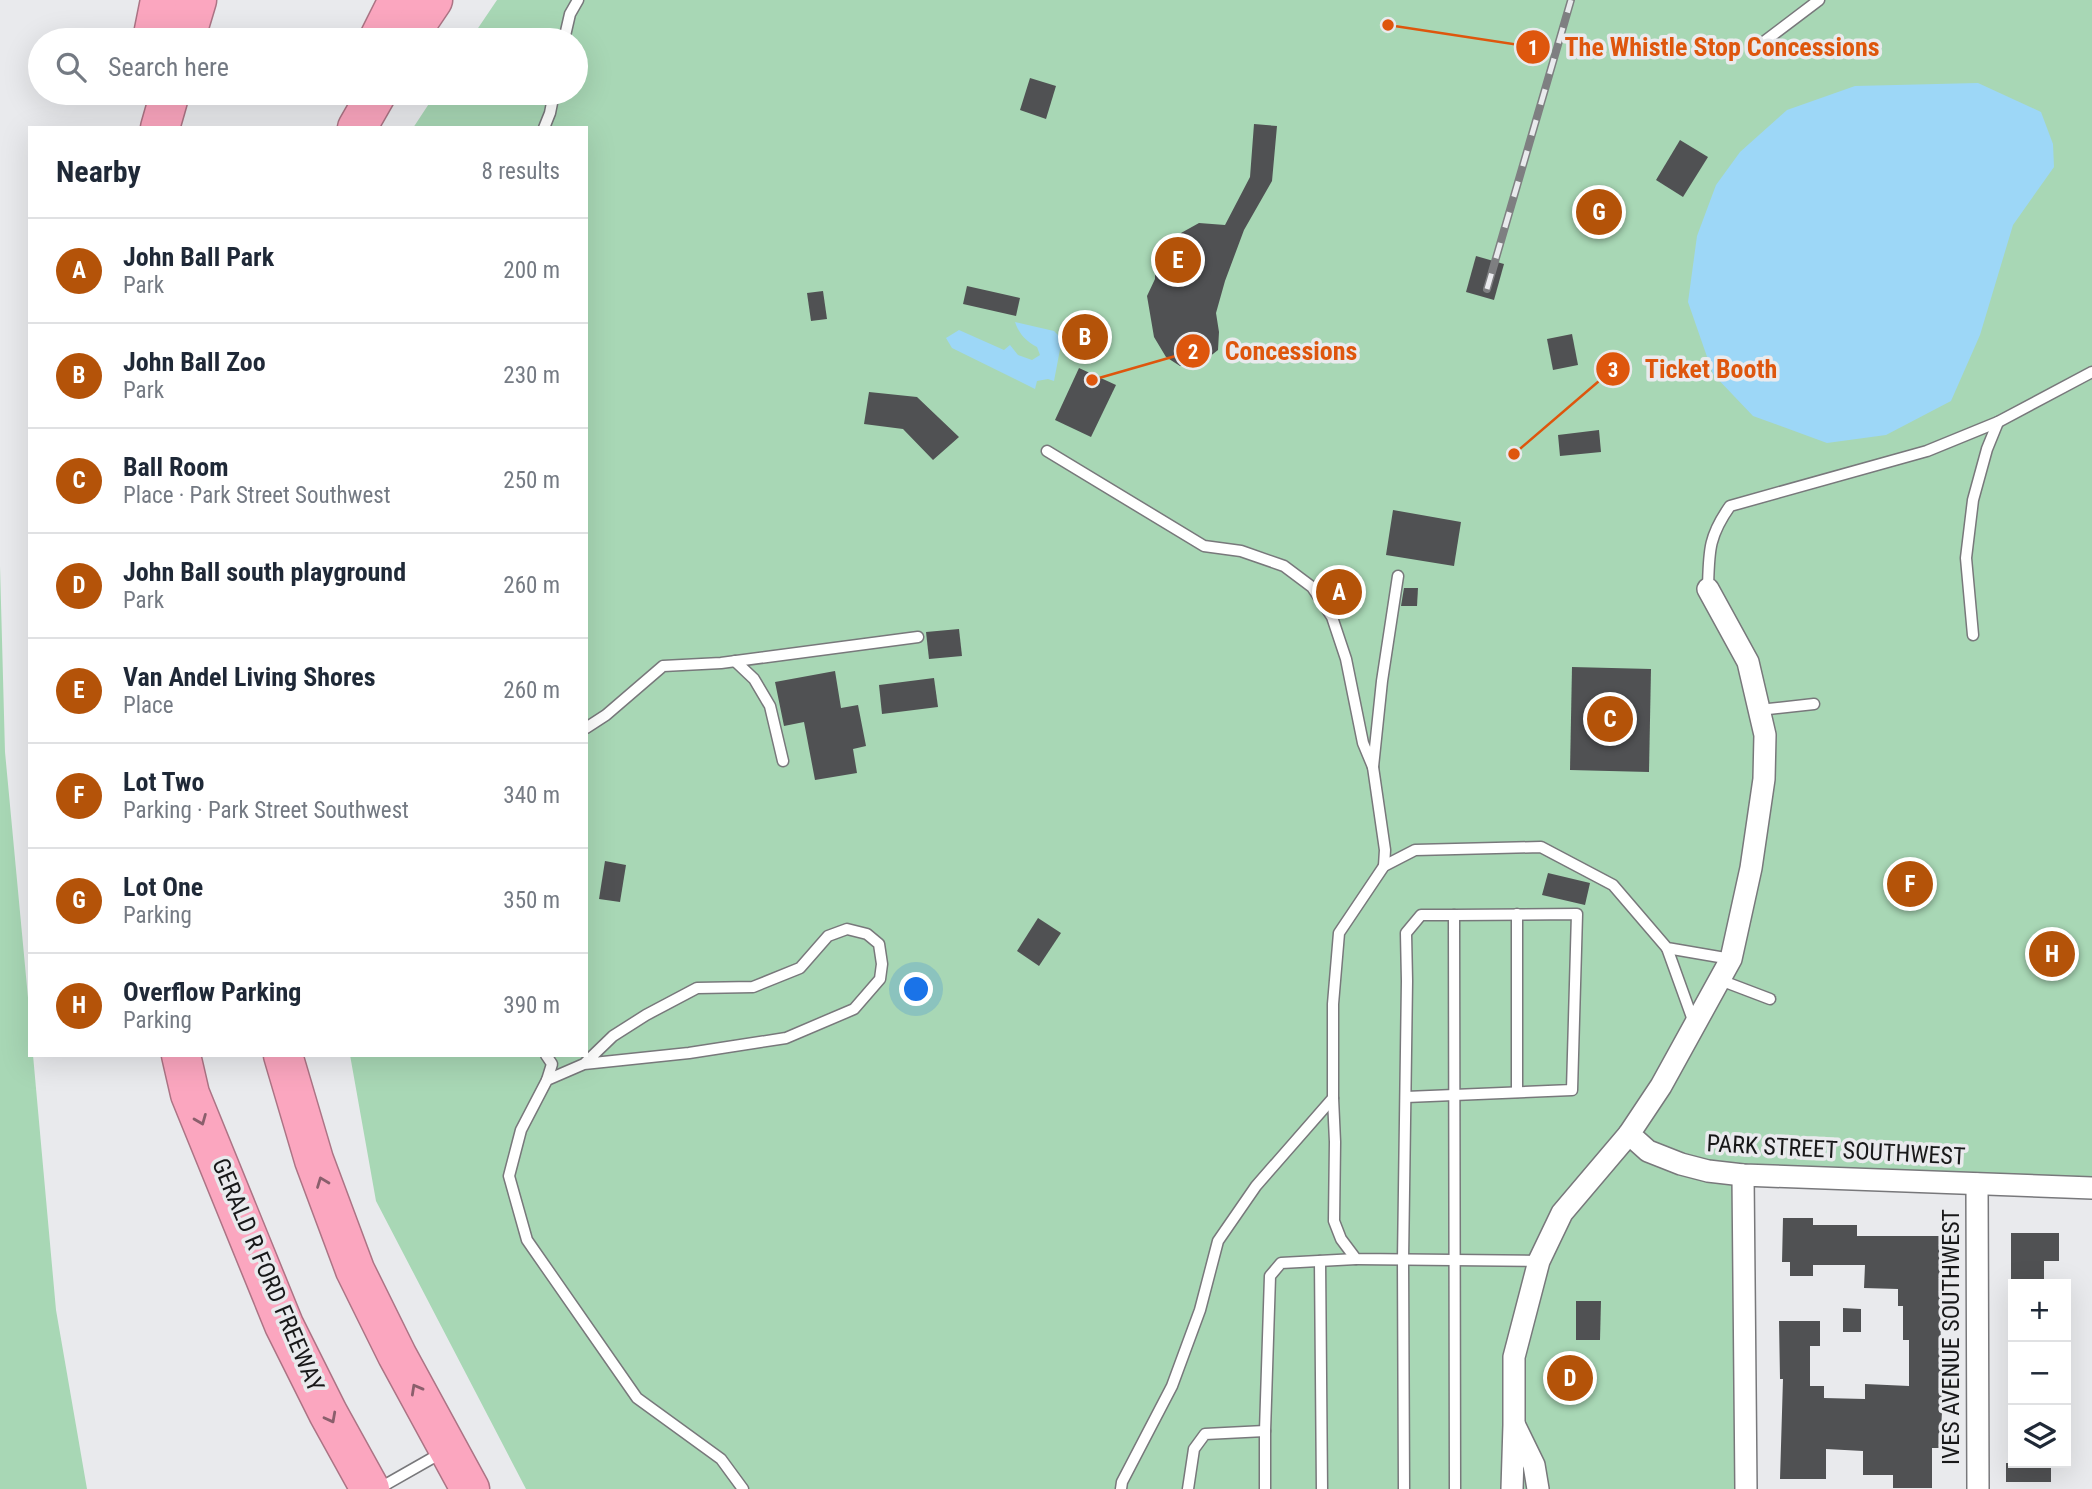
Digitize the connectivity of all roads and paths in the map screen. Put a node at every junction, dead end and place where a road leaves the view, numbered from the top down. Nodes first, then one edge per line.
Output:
1 (160, 0) edge
2 (197, 0) edge
3 (398, 0) edge
4 (433, 0) edge
5 (578, 0) edge
6 (1819, 0) edge
7 (154, 28) edge
8 (189, 28) edge
9 (384, 28) edge
10 (414, 28) edge
11 (567, 28) edge
12 (1756, 47) dead end
13 (141, 105) edge
14 (167, 105) edge
15 (349, 105) edge
16 (370, 105) edge
17 (552, 105) edge
18 (137, 126) edge
19 (161, 126) edge
20 (339, 126) edge
21 (358, 126) edge
22 (545, 126) edge
23 (2092, 372) edge
24 (1998, 422) junction
25 (1046, 451) dead end
26 (1398, 576) dead end
27 (1709, 589) joint
28 (1973, 635) dead end
29 (918, 637) dead end
30 (735, 661) junction
31 (1814, 705) dead end
32 (1759, 710) junction
33 (588, 727) edge
34 (783, 761) dead end
35 (1373, 767) junction
36 (1384, 866) junction
37 (1517, 914) junction
38 (1454, 915) junction
39 (1667, 948) junction
40 (1731, 959) junction
41 (1720, 981) junction
42 (1770, 999) dead end
43 (1695, 1026) junction
44 (181, 1057) edge
45 (284, 1057) edge
46 (547, 1057) edge
47 (584, 1064) junction
48 (547, 1080) junction
49 (1517, 1092) junction
50 (1454, 1095) junction
51 (1406, 1097) junction
52 (1333, 1098) junction
53 (1629, 1134) junction
54 (1743, 1175) junction
55 (1977, 1184) junction
56 (2092, 1188) edge
57 (1356, 1259) junction
58 (1403, 1260) junction
59 (1320, 1261) junction
60 (1453, 1261) junction
61 (1539, 1261) junction
62 (1514, 1425) junction
63 (1265, 1431) junction
64 (449, 1449) junction
65 (370, 1489) edge
66 (378, 1489) edge
67 (471, 1489) edge
68 (743, 1489) edge
69 (1121, 1489) edge
70 (1188, 1489) edge
71 (1265, 1489) edge
72 (1322, 1489) edge
73 (1404, 1489) edge
74 (1455, 1489) edge
75 (1512, 1489) edge
76 (1538, 1489) edge
77 (1746, 1489) edge
78 (1978, 1489) edge

1 - 7 highway
2 - 8 highway
3 - 9 highway
4 - 10 highway
5 - 11 lane
6 - 12 lane
13 - 18 highway
14 - 19 highway
15 - 20 highway
16 - 21 highway
17 - 22 lane
23 - 24 lane
24 - 27 lane
24 - 28 lane
25 - 35 lane
26 - 35 lane
27 - 32 street
29 - 30 lane
30 - 33 lane
30 - 34 lane
31 - 32 lane
32 - 40 street
35 - 36 lane
36 - 39 lane
36 - 52 lane
37 - 38 lane
37 - 49 lane
37 - 49 lane
38 - 50 lane
38 - 51 lane
39 - 40 lane
39 - 43 lane
40 - 41 street
41 - 42 lane
41 - 43 street
43 - 53 street
44 -> 65 highway, GERALD R FORD FREEWAY
64 -> 45 highway
46 - 48 lane
47 - 47 lane
47 - 48 lane
48 - 68 lane
49 - 50 lane
50 - 51 lane
50 - 60 lane
51 - 58 lane
52 - 57 lane
52 - 69 lane
53 - 54 street, PARK STREET SOUTHWEST
53 - 61 street
54 - 55 street, PARK STREET SOUTHWEST
54 - 77 street
55 - 56 street, PARK STREET SOUTHWEST
55 - 78 street, IVES AVENUE SOUTHWEST
57 - 58 lane
57 - 59 lane
58 - 60 lane
58 - 73 lane
59 - 63 lane
59 - 72 lane
60 - 61 lane
60 - 74 lane
61 - 62 street
62 - 75 street
62 - 76 street
63 - 70 lane
63 - 71 lane
64 - 66 lane
64 - 67 highway

